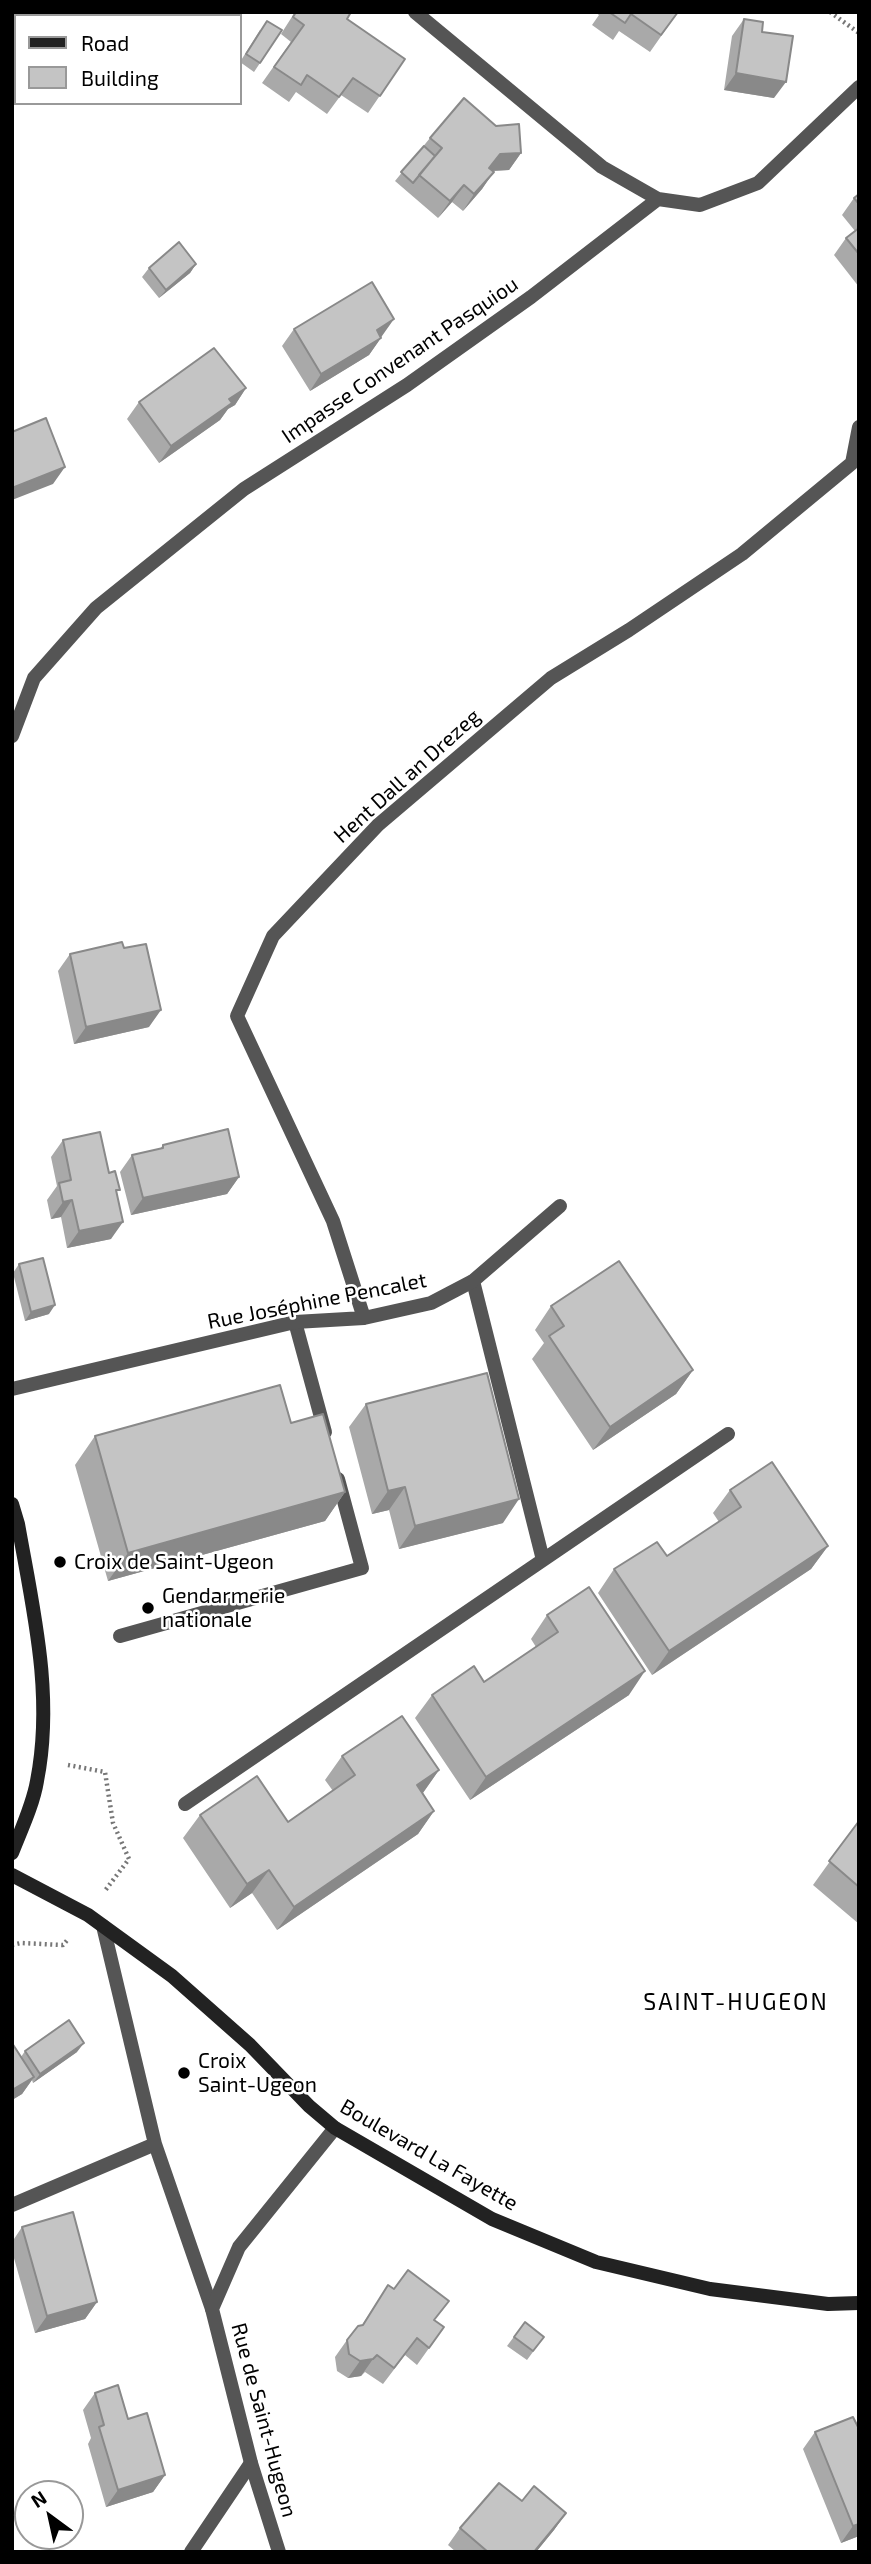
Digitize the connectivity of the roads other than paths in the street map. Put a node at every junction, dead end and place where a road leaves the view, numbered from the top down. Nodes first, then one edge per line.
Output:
1 (415, 12) edge
2 (859, 87) edge
3 (658, 199) junction
4 (859, 427) edge
5 (12, 736) edge
6 (560, 1206) dead end
7 (473, 1281) junction
8 (365, 1318) junction
9 (295, 1322) junction
10 (12, 1389) edge
11 (728, 1434) dead end
12 (12, 1504) edge
13 (543, 1560) junction
14 (120, 1636) dead end
15 (185, 1804) dead end
16 (12, 1853) edge
17 (12, 1875) edge
18 (103, 1926) junction
19 (335, 2128) junction
20 (155, 2144) junction
21 (12, 2205) edge
22 (859, 2303) edge
23 (212, 2309) junction
24 (251, 2463) junction
25 (191, 2552) edge
26 (279, 2552) edge

1 - 3 street
2 - 3 street
3 - 5 street, Impasse Convenant Pasquiou
4 - 8 street, Hent Dall an Drezeg
6 - 7 street, Rue Joséphine Pencalet
7 - 8 street, Rue Joséphine Pencalet
7 - 13 street
8 - 9 street, Rue Joséphine Pencalet
9 - 10 street, Rue Joséphine Pencalet
9 - 14 street
11 - 13 street
12 - 16 main road
13 - 15 street
17 - 18 main road, Boulevard La Fayette
18 - 19 main road, Boulevard La Fayette
18 - 20 street
19 - 22 main road, Boulevard La Fayette
19 - 23 street, Rue de Saint-Hugeon
20 - 21 street
20 - 23 street
23 - 24 street, Rue de Saint-Hugeon
24 - 25 street
24 - 26 street, Rue de Saint-Hugeon

